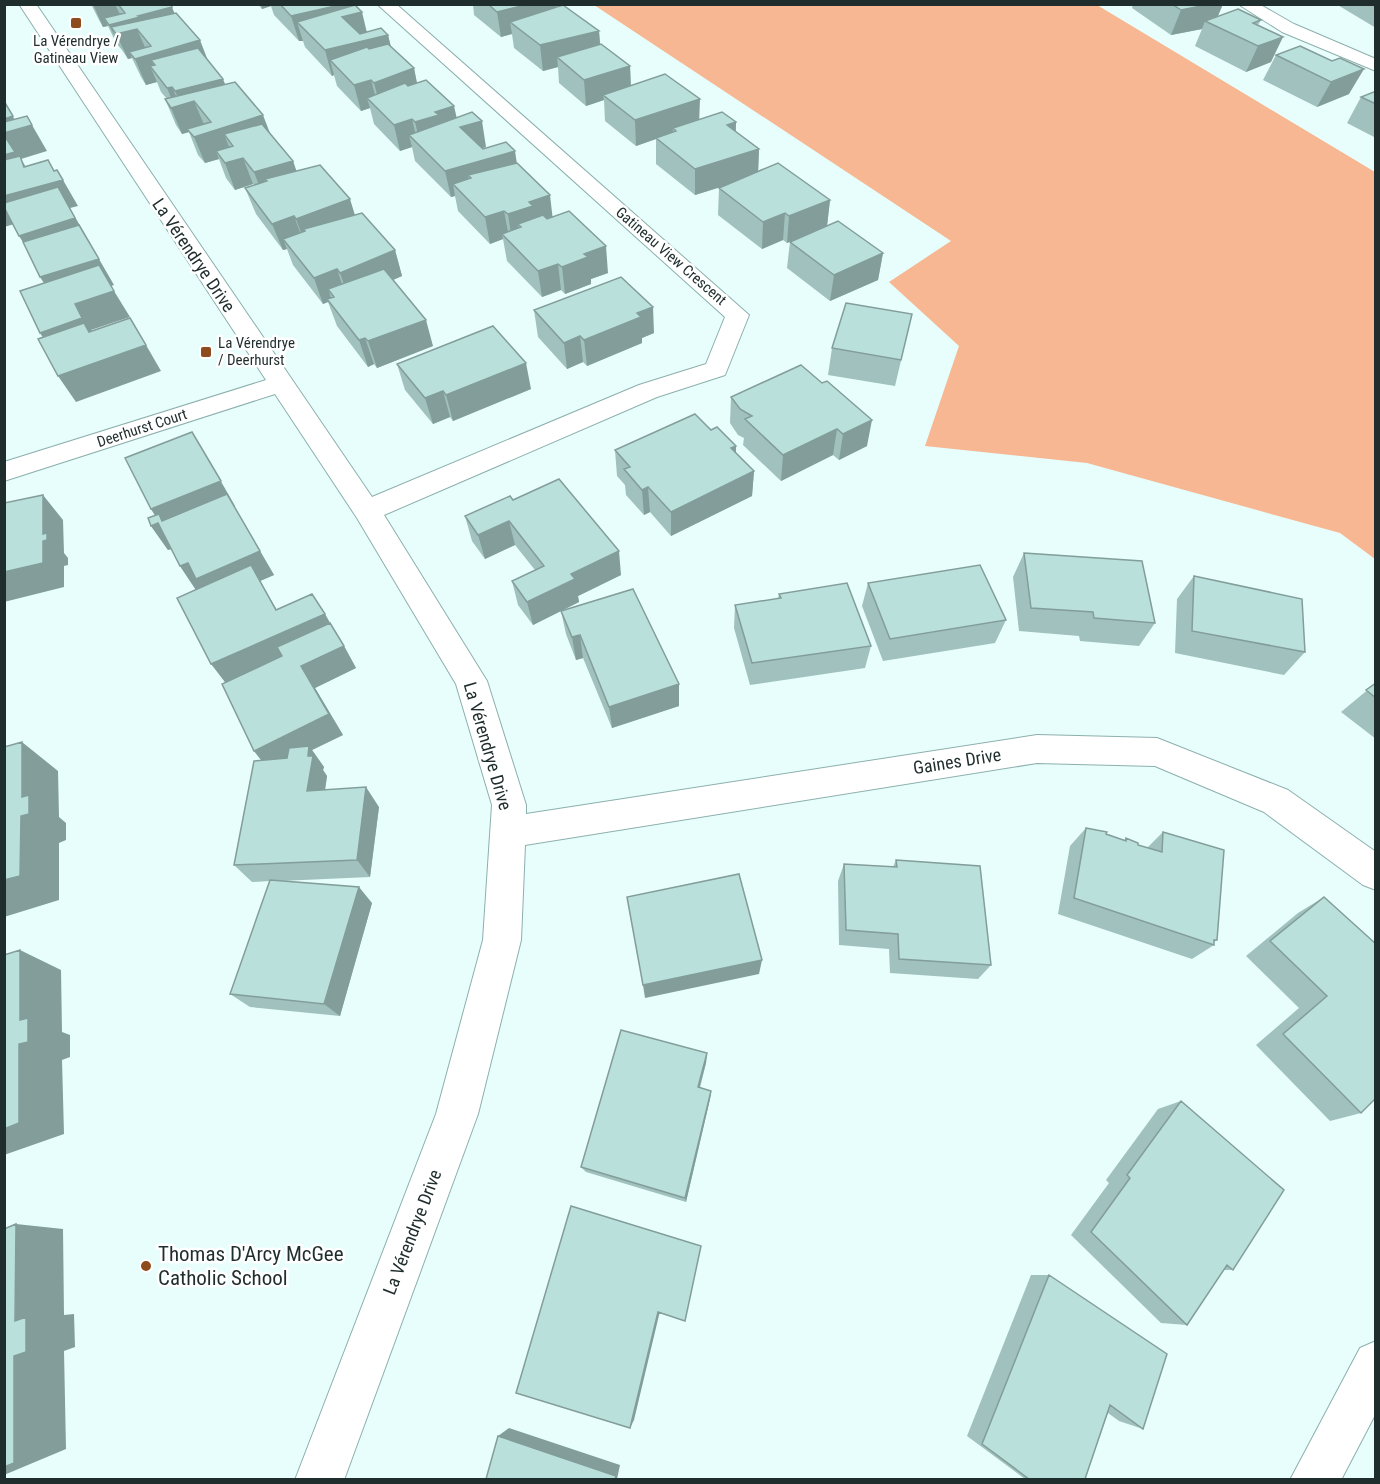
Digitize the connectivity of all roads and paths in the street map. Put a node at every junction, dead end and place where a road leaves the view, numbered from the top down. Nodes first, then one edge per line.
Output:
1 (27, 4) edge
2 (385, 4) edge
3 (1246, 4) edge
4 (1376, 66) edge
5 (280, 384) junction
6 (4, 472) edge
7 (367, 511) junction
8 (509, 832) junction
9 (1376, 873) edge
10 (1376, 1364) edge
11 (319, 1479) edge
12 (1314, 1479) edge

1 - 5 street, La Vérendrye Drive
2 - 7 street, Gatineau View Crescent
3 - 4 street
5 - 6 street, Deerhurst Court
5 - 7 street, La Vérendrye Drive
7 - 8 street, La Vérendrye Drive
8 - 9 street, Gaines Drive
8 - 11 street, La Vérendrye Drive
10 - 12 street

